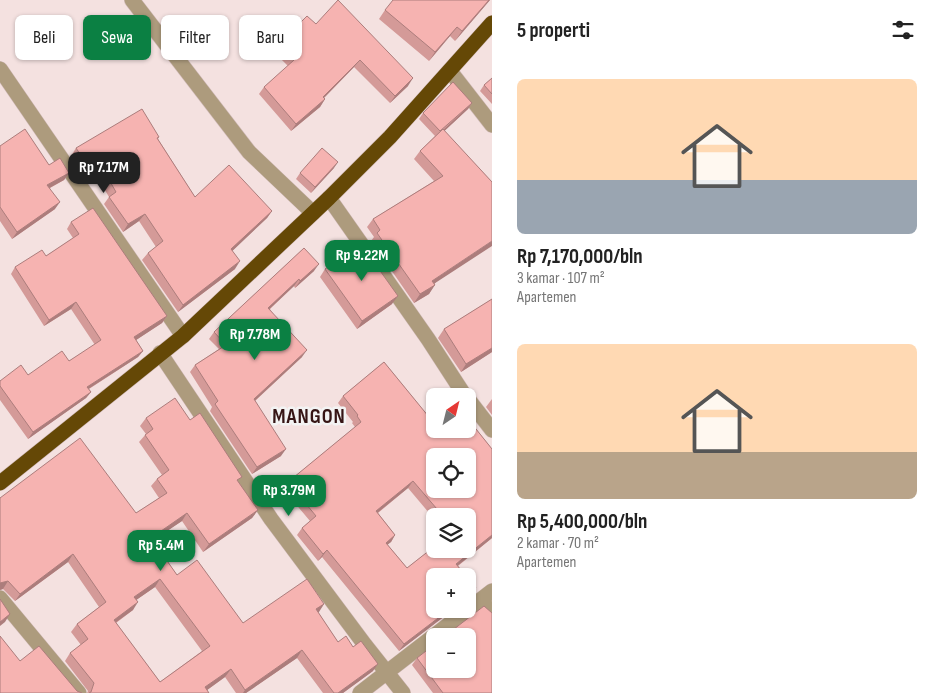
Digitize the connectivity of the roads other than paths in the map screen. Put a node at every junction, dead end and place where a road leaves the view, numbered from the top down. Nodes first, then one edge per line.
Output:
1 (132, 0) edge
2 (492, 23) edge
3 (0, 69) edge
4 (450, 71) junction
5 (492, 125) edge
6 (329, 198) junction
7 (313, 213) junction
8 (182, 336) junction
9 (160, 353) junction
10 (460, 388) edge
11 (476, 410) edge
12 (492, 430) edge
13 (0, 483) edge
14 (487, 596) edge
15 (0, 598) edge
16 (492, 613) edge
17 (387, 673) junction
18 (79, 693) edge
19 (360, 693) edge
20 (403, 693) edge

1 - 7 street
2 - 4 highway
3 - 8 street
4 - 5 street
4 - 6 highway
6 - 7 highway
6 - 10 street
7 - 8 highway
8 - 9 highway
9 - 13 highway
9 - 17 street
11 - 12 street
14 - 16 street
14 - 17 street
15 - 18 street
17 - 19 street
17 - 20 street

